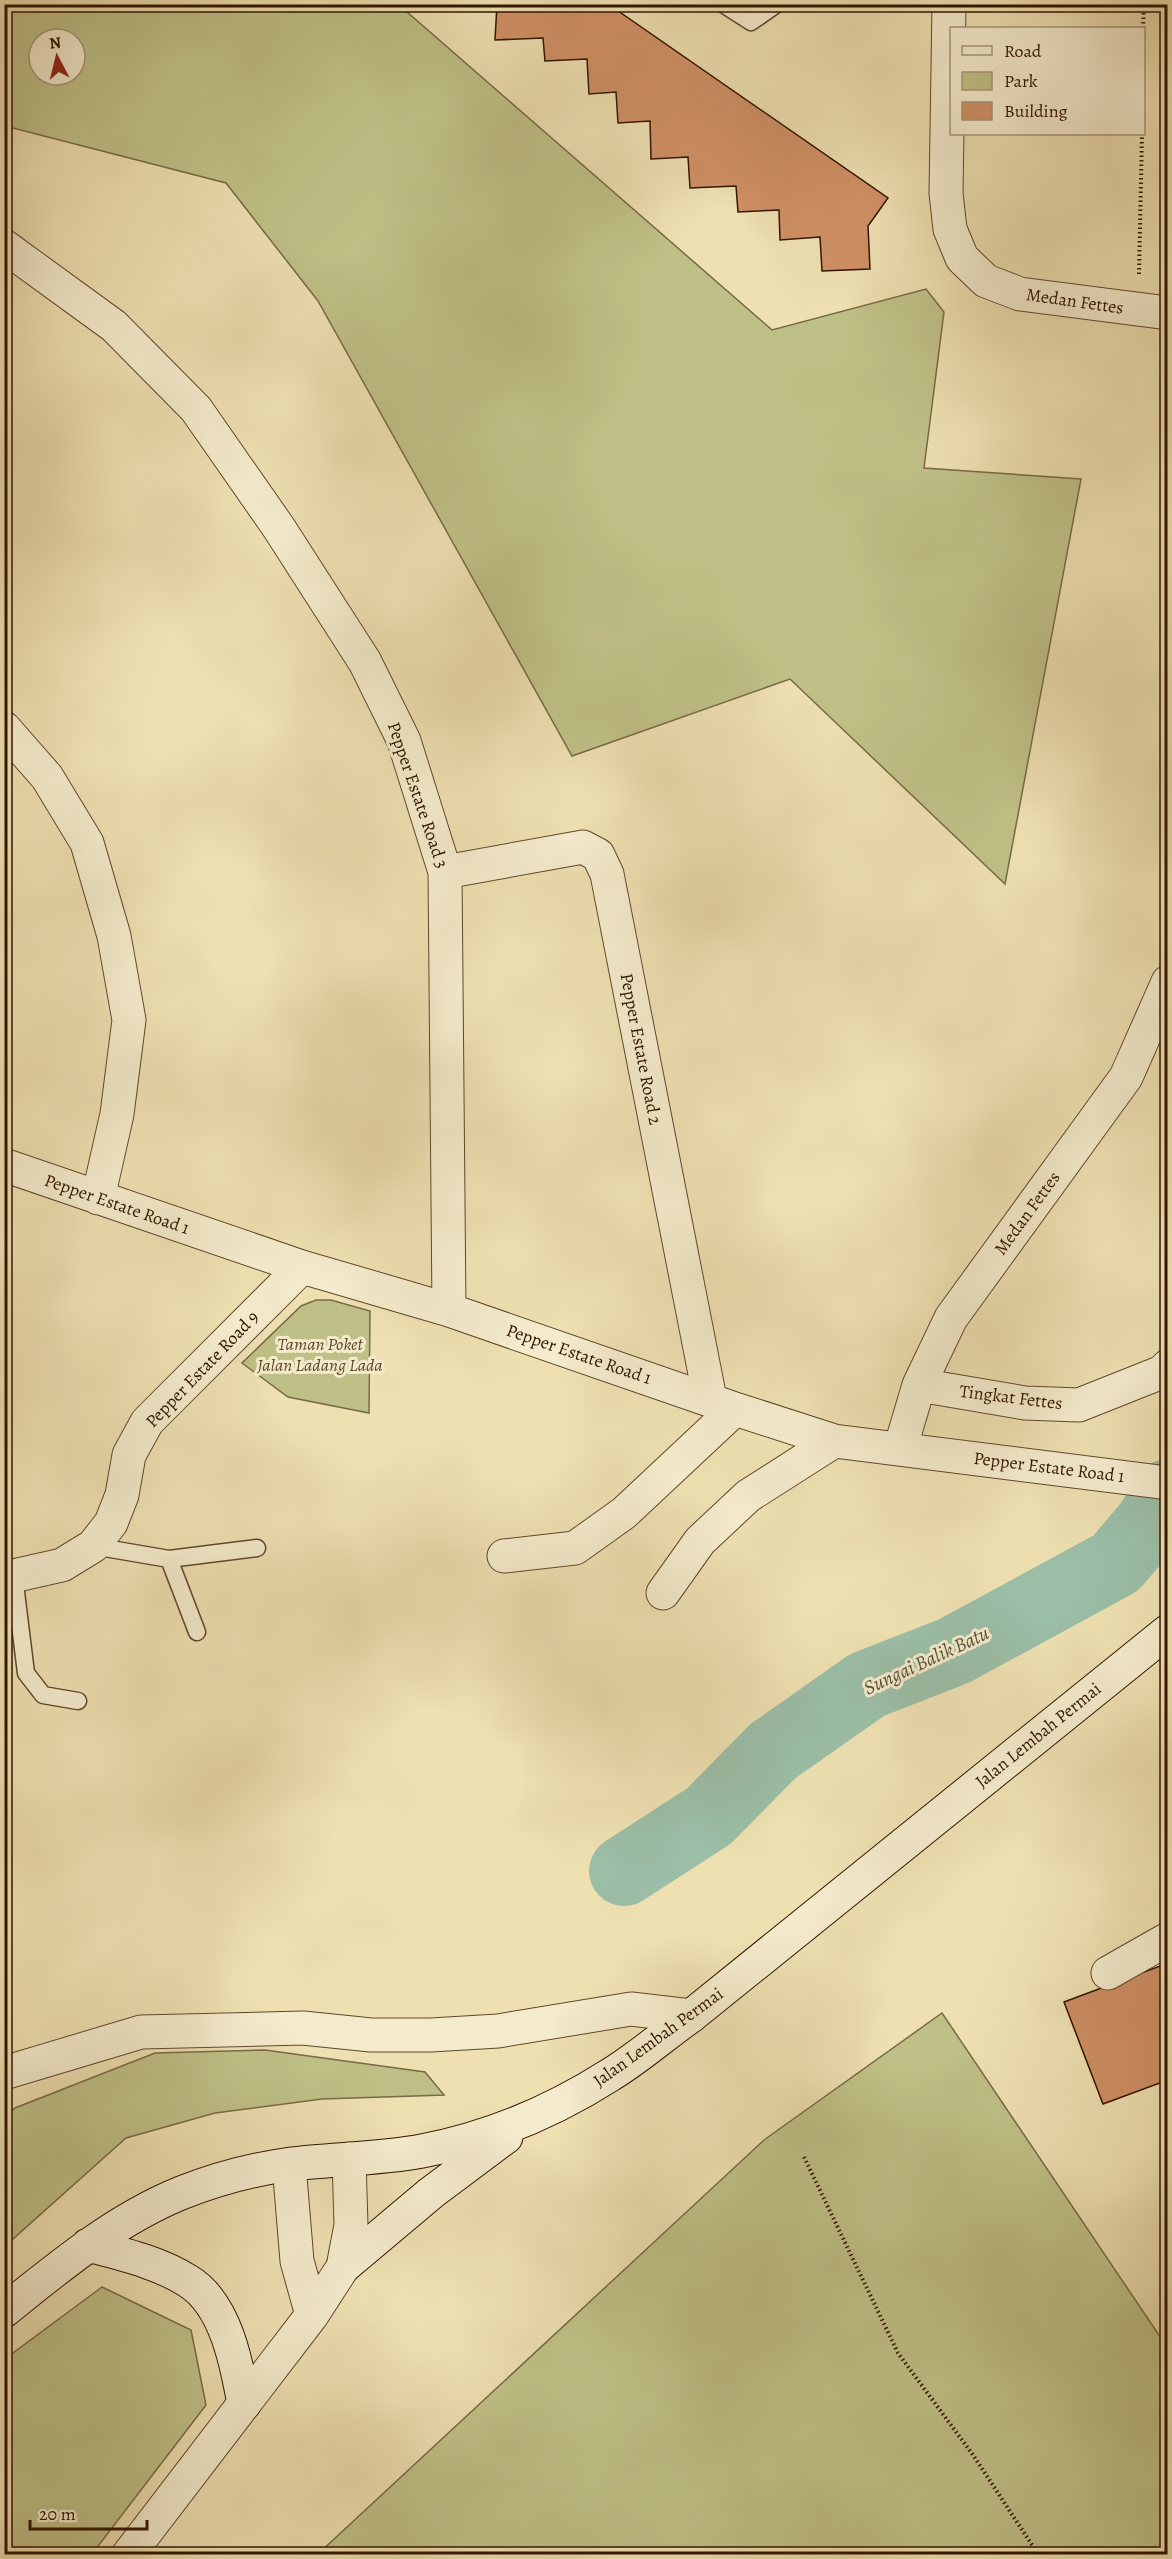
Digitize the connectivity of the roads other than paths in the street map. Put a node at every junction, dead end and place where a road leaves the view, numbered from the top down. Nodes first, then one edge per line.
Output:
1 (723, 4) edge
2 (777, 4) edge
3 (949, 4) edge
4 (4, 246) edge
5 (1167, 313) edge
6 (4, 728) edge
7 (445, 872) junction
8 (1167, 985) edge
9 (4, 1166) edge
10 (98, 1198) junction
11 (302, 1268) junction
12 (449, 1310) junction
13 (1167, 1366) edge
14 (919, 1385) junction
15 (723, 1404) junction
16 (834, 1441) junction
17 (900, 1449) junction
18 (1157, 1481) edge
19 (93, 1546) junction
20 (257, 1548) dead end
21 (504, 1556) dead end
22 (169, 1559) junction
23 (9, 1577) edge
24 (663, 1593) dead end
25 (1167, 1631) edge
26 (197, 1632) dead end
27 (78, 1701) dead end
28 (1167, 1940) edge
29 (1108, 1973) dead end
30 (691, 2016) junction
31 (4, 2073) edge
32 (529, 2120) junction
33 (349, 2159) junction
34 (289, 2164) junction
35 (88, 2245) junction
36 (343, 2267) junction
37 (4, 2311) edge
38 (312, 2315) junction
39 (244, 2404) junction
40 (129, 2554) edge

1 - 2 lane
3 - 5 street, Medan Fettes
4 - 7 street, Pepper Estate Road 3
6 - 10 street
7 - 12 street, Pepper Estate Road 3
7 - 15 street, Pepper Estate Road 2
8 - 14 street, Medan Fettes
9 - 10 street, Pepper Estate Road 1
10 - 11 street, Pepper Estate Road 1
11 - 12 street, Pepper Estate Road 1
11 - 19 street, Pepper Estate Road 9
12 - 15 street, Pepper Estate Road 1
13 - 14 street, Tingkat Fettes
14 - 17 street, Medan Fettes
15 - 16 street, Pepper Estate Road 1
15 - 21 street
16 - 17 street, Pepper Estate Road 1
16 - 24 street
17 - 18 street, Pepper Estate Road 1
19 - 22 lane
19 - 23 street
20 - 22 lane
22 - 26 lane
23 - 27 lane
25 - 30 street, Jalan Lembah Permai
28 - 29 street
30 - 31 street
30 - 32 street, Jalan Lembah Permai
32 - 33 street, Jalan Lembah Permai
32 - 36 street
33 - 34 street, Jalan Lembah Permai
33 - 36 street
34 - 35 street, Jalan Lembah Permai
34 - 38 street
35 - 37 street, Jalan Lembah Permai
35 - 39 street
36 - 38 street
38 - 39 street
39 - 40 street

